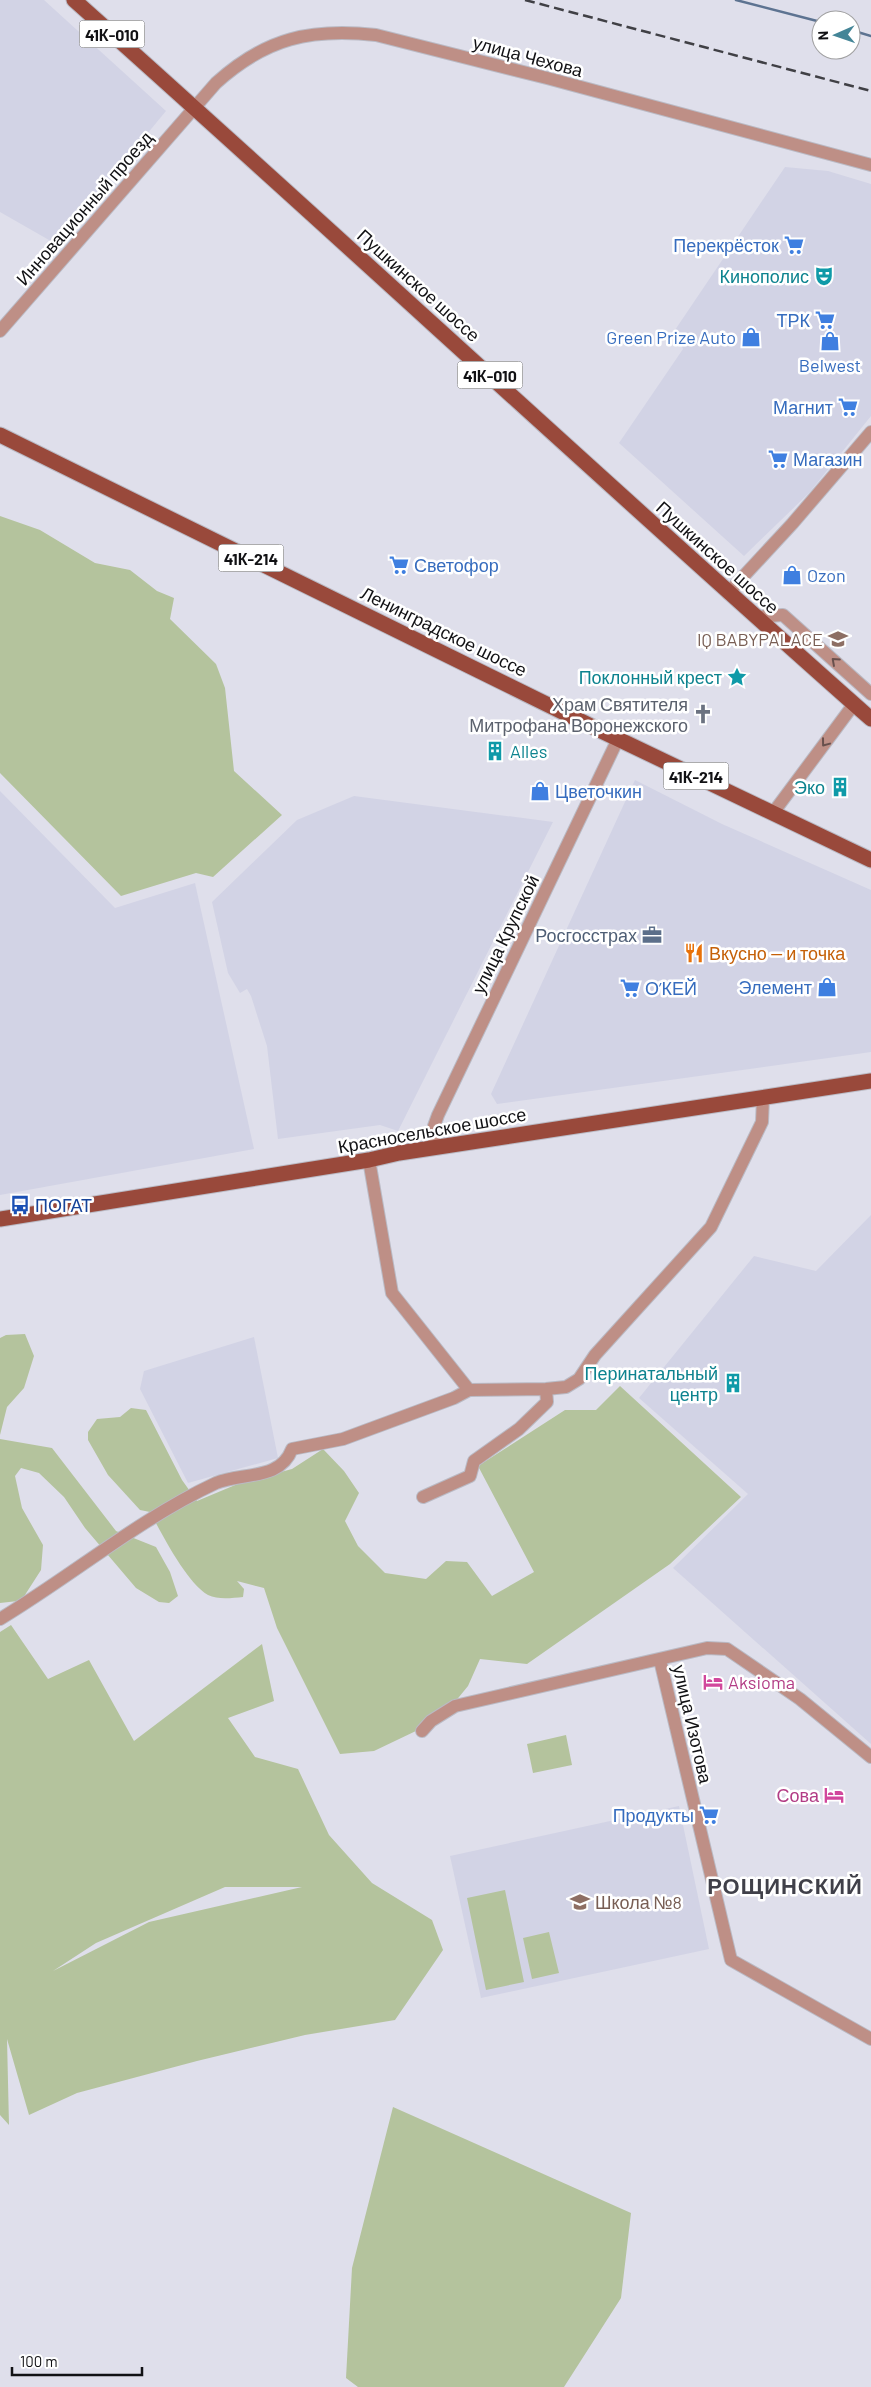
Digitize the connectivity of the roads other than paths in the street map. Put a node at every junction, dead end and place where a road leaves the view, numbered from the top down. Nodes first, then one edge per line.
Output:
1 (74, 0) edge
2 (194, 107) junction
3 (871, 165) edge
4 (0, 331) edge
5 (871, 432) edge
6 (0, 435) edge
7 (728, 593) junction
8 (756, 617) junction
9 (871, 694) edge
10 (854, 704) junction
11 (871, 719) edge
12 (618, 739) junction
13 (773, 813) junction
14 (871, 860) edge
15 (871, 1081) edge
16 (763, 1098) junction
17 (434, 1147) junction
18 (369, 1160) junction
19 (0, 1218) edge
20 (546, 1389) junction
21 (468, 1390) junction
22 (423, 1497) dead end
23 (0, 1618) edge
24 (660, 1660) junction
25 (422, 1731) dead end
26 (871, 1757) edge
27 (871, 2039) edge

1 - 2 main road, Пушкинское шоссе / 41К-010
2 - 3 street, улица Чехова
2 - 4 street, Инновационный проезд
2 - 7 main road, Пушкинское шоссе / 41К-010
5 - 7 street
6 - 12 main road, Ленинградское шоссе / 41К-214
7 - 8 main road, Пушкинское шоссе / 41К-010
9 -> 8 street
8 - 10 main road, Пушкинское шоссе / 41К-010
10 - 11 main road, Пушкинское шоссе / 41К-010
10 -> 13 street
12 - 13 main road, Ленинградское шоссе / 41К-214
12 - 17 street, улица Крупской
13 - 14 main road, Ленинградское шоссе / 41К-214
15 - 16 main road, Красносельское шоссе
16 - 17 main road, Красносельское шоссе
16 - 20 street
17 - 18 main road, Красносельское шоссе
18 - 19 main road, Красносельское шоссе
18 - 21 street
20 - 21 street
20 - 22 street
21 - 23 street
24 - 25 street, улица Изотова
24 - 26 street, улица Изотова
24 - 27 street, улица Изотова

